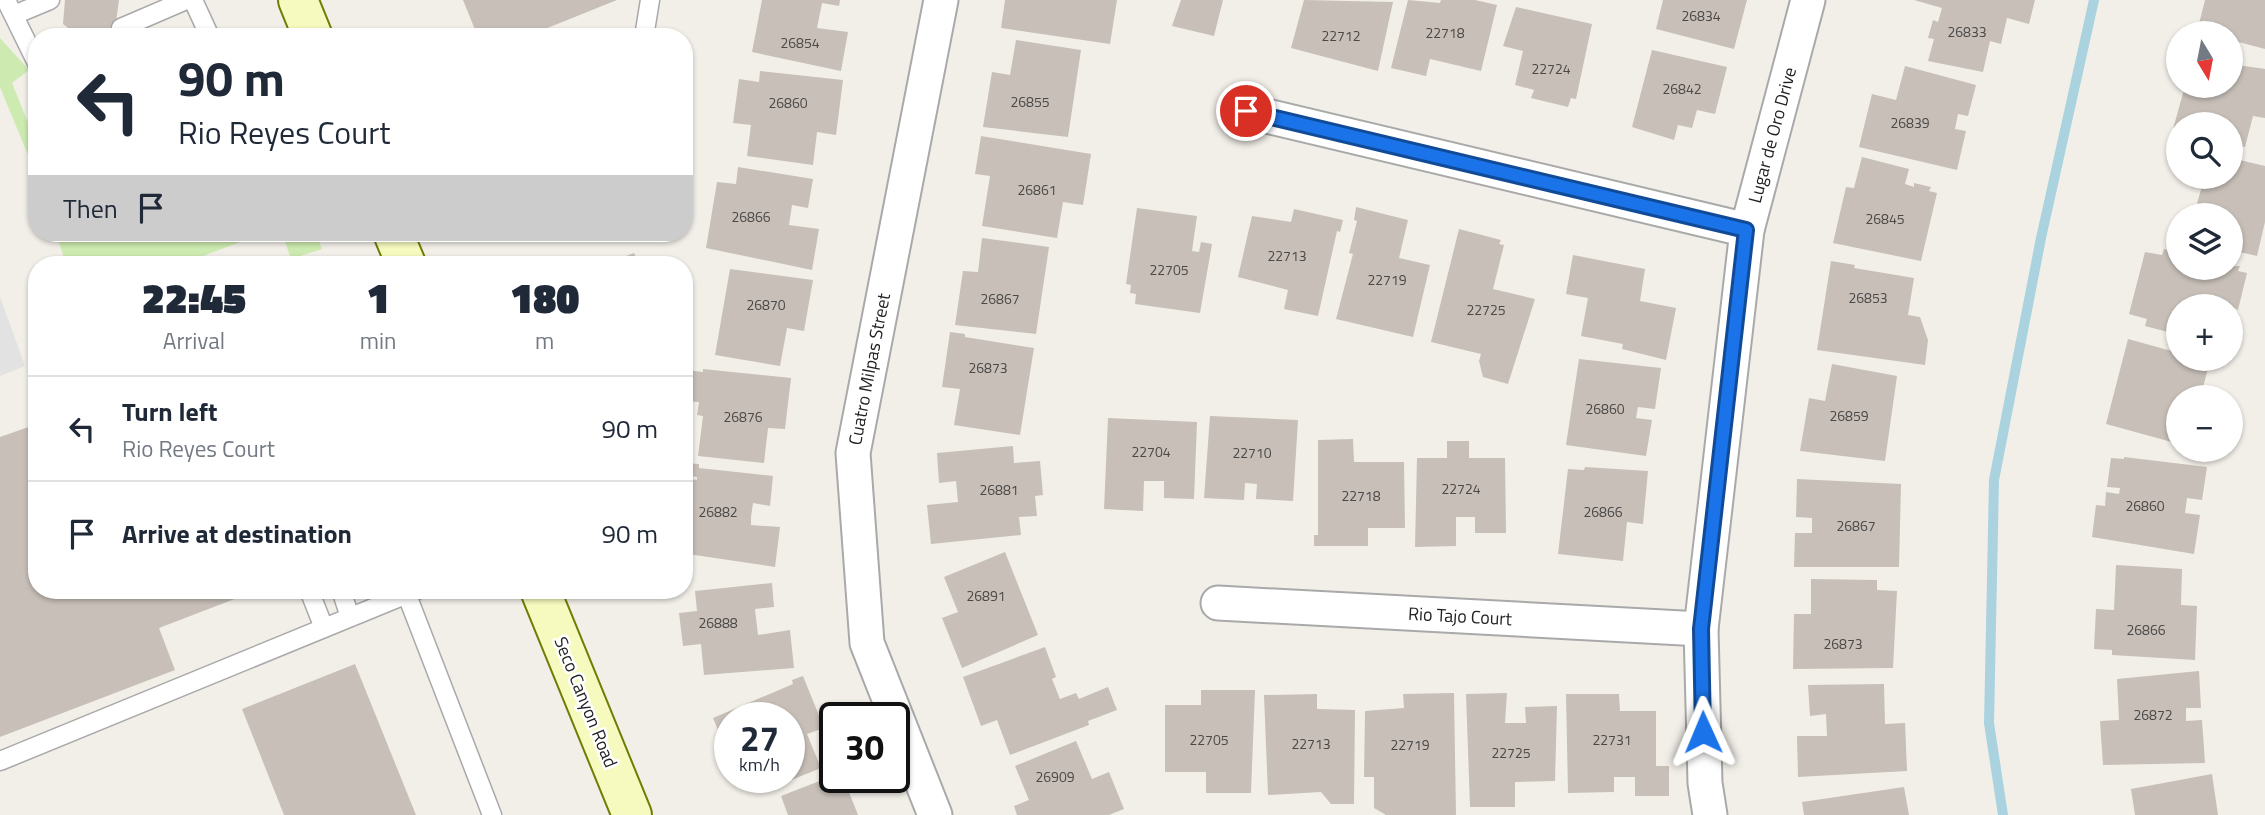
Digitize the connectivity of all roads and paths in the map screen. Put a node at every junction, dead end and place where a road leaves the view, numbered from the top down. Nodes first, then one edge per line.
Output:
1 (50, 0) edge
2 (186, 0) edge
3 (193, 0) edge
4 (298, 0) edge
5 (650, 0) edge
6 (941, 0) edge
7 (1808, 0) edge
8 (10, 8) edge
9 (121, 28) dead end
10 (206, 28) edge
11 (309, 28) edge
12 (645, 28) edge
13 (28, 44) edge
14 (1246, 111) dead end
15 (1746, 230) junction
16 (313, 599) edge
17 (344, 599) edge
18 (392, 599) edge
19 (413, 599) edge
20 (543, 599) edge
21 (1218, 603) dead end
22 (350, 617) junction
23 (324, 628) junction
24 (1701, 629) junction
25 (0, 761) edge
26 (624, 813) edge
27 (492, 815) edge
28 (935, 815) edge
29 (1710, 815) edge

1 - 8 lane
2 - 9 lane
3 - 10 lane
4 - 11 main road
5 - 12 lane
6 - 28 street, Cuatro Milpas Street
7 - 15 street, Lugar de Oro Drive
8 - 13 lane
14 - 15 street
15 - 24 street, Lugar de Oro Drive
16 - 23 lane
17 - 22 lane
18 - 22 lane
19 - 27 lane
20 - 26 main road, Seco Canyon Road
21 - 24 street, Rio Tajo Court
22 - 23 lane
23 - 25 lane
24 - 29 street, Lugar de Oro Drive

